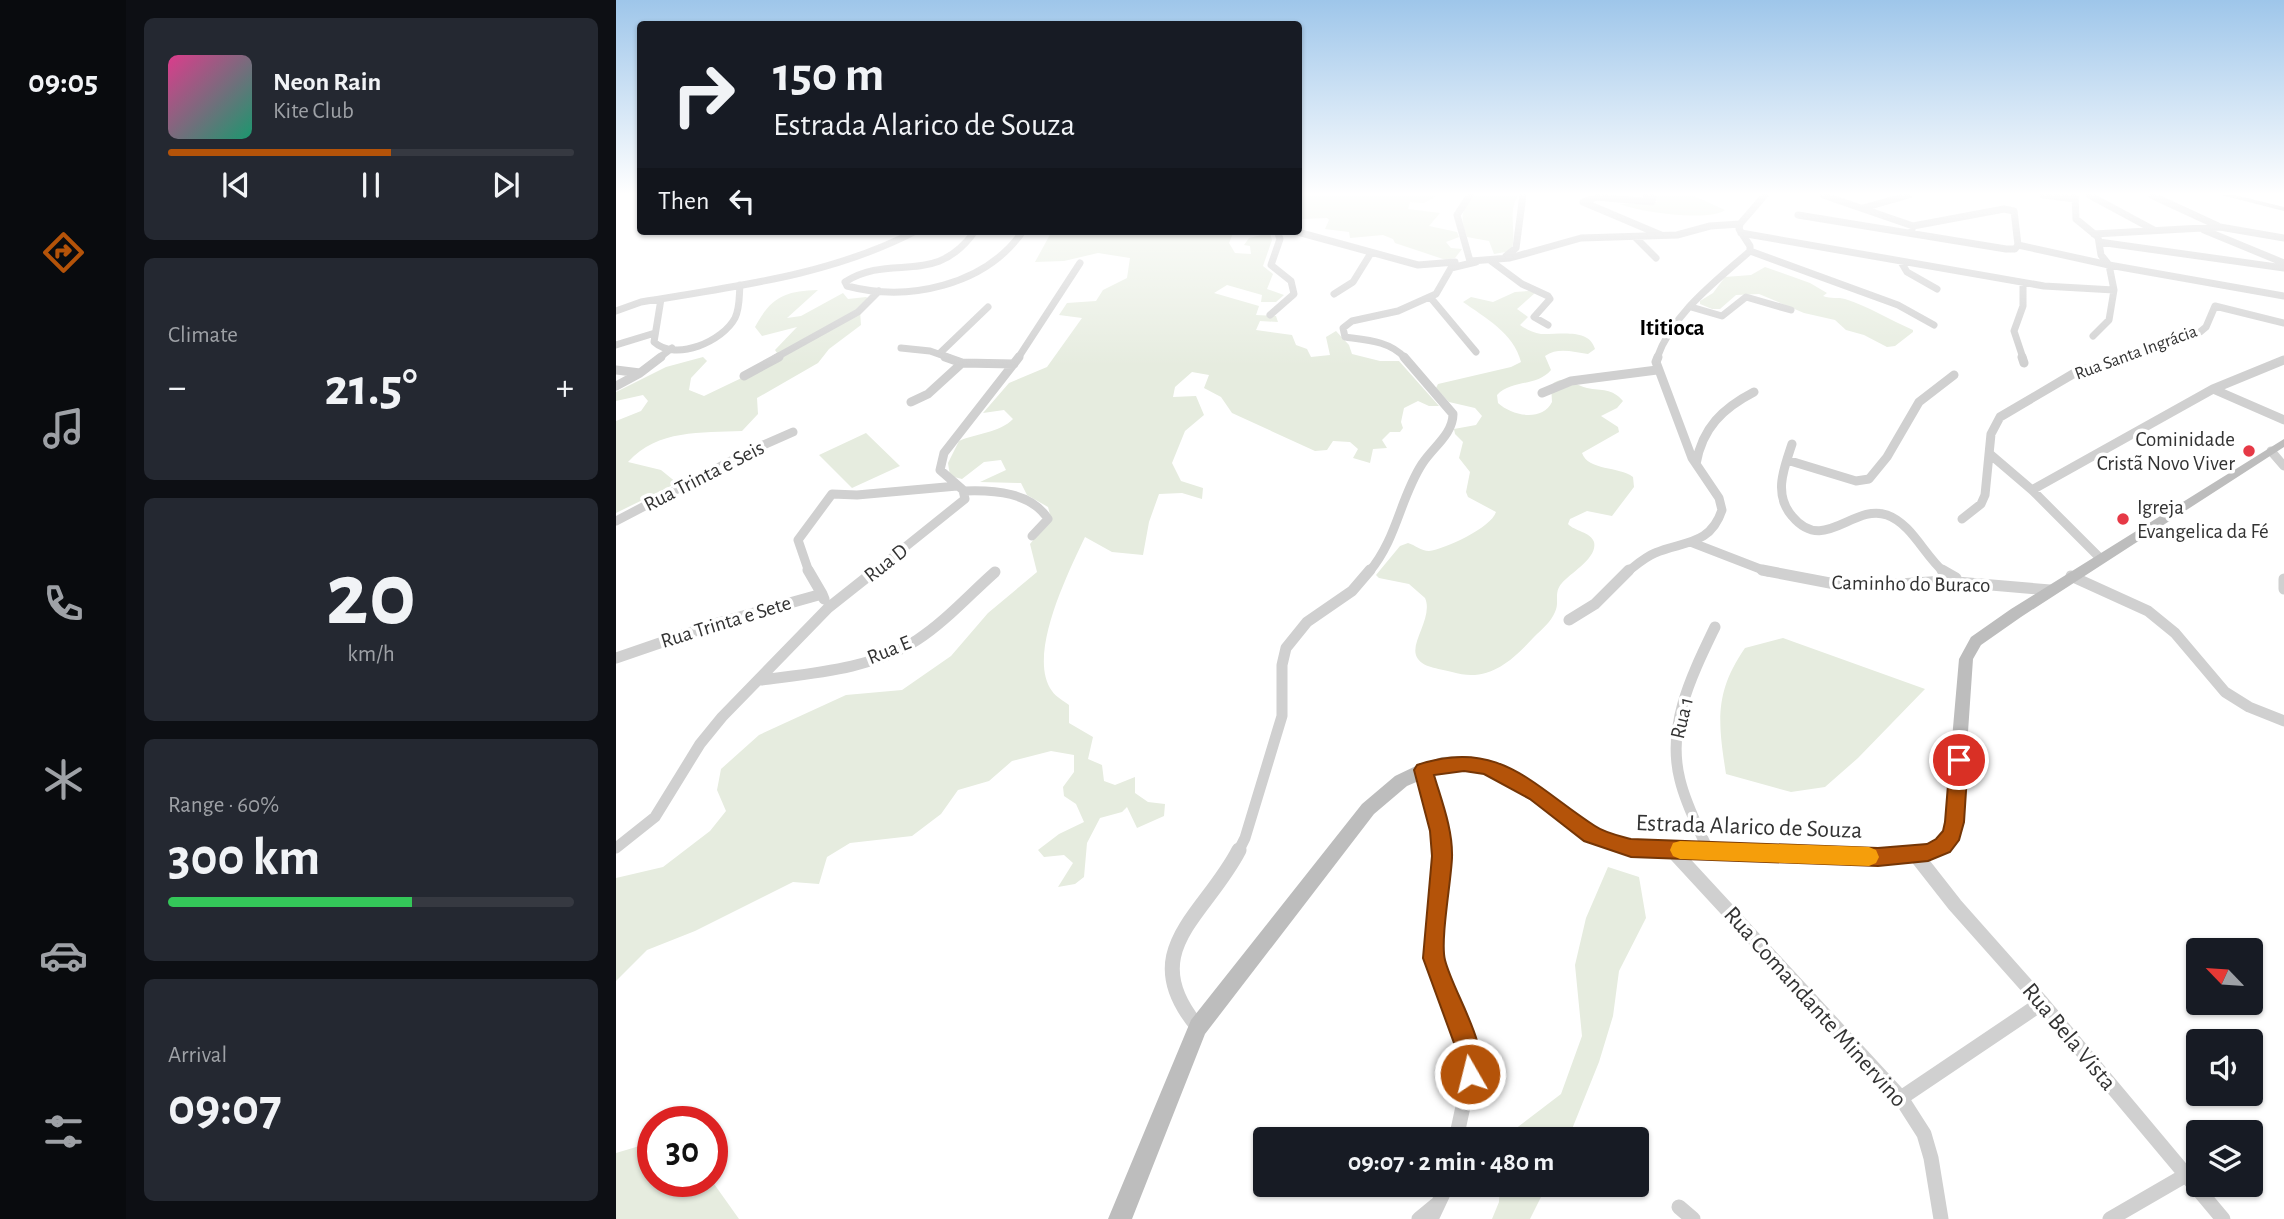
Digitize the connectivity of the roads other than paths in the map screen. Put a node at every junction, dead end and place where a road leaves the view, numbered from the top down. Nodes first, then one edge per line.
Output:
1 (875, 252) edge
2 (956, 252) edge
3 (1003, 252) edge
4 (1276, 252) edge
5 (1367, 252) edge
6 (1470, 252) edge
7 (1514, 252) edge
8 (1530, 252) edge
9 (1650, 252) edge
10 (1750, 252) edge
11 (1753, 252) edge
12 (1853, 252) edge
13 (2058, 252) edge
14 (2101, 252) edge
15 (2175, 252) edge
16 (2253, 252) edge
17 (1371, 253) junction
18 (1656, 258) dead end
19 (1500, 260) junction
20 (1473, 261) junction
21 (1491, 261) junction
22 (1901, 262) junction
23 (1080, 263) dead end
24 (2109, 265) junction
25 (2284, 266) edge
26 (2023, 283) junction
27 (740, 285) junction
28 (1937, 289) dead end
29 (2114, 290) junction
30 (879, 291) junction
31 (1334, 294) dead end
32 (2284, 296) edge
33 (1430, 297) junction
34 (661, 299) junction
35 (988, 307) dead end
36 (1692, 307) junction
37 (1791, 310) dead end
38 (616, 311) edge
39 (1270, 315) dead end
40 (2284, 323) edge
41 (1548, 325) dead end
42 (1934, 325) dead end
43 (656, 333) junction
44 (2093, 336) dead end
45 (616, 345) edge
46 (672, 348) junction
47 (901, 348) dead end
48 (1476, 352) dead end
49 (939, 354) junction
50 (2284, 360) edge
51 (962, 363) junction
52 (2024, 363) dead end
53 (1014, 364) junction
54 (616, 370) edge
55 (1657, 370) junction
56 (640, 373) junction
57 (1954, 375) dead end
58 (744, 376) dead end
59 (616, 386) edge
60 (2213, 389) junction
61 (1754, 392) dead end
62 (1542, 393) dead end
63 (911, 402) dead end
64 (2284, 420) edge
65 (793, 432) dead end
66 (1793, 444) dead end
67 (2277, 447) edge
68 (1991, 455) junction
69 (1787, 460) junction
70 (1696, 464) junction
71 (2284, 466) edge
72 (961, 489) junction
73 (2032, 490) junction
74 (1962, 519) dead end
75 (616, 521) edge
76 (1032, 536) dead end
77 (1693, 543) junction
78 (2100, 558) junction
79 (995, 572) dead end
80 (2071, 576) junction
81 (2284, 579) edge
82 (1986, 584) junction
83 (2284, 589) edge
84 (2050, 590) junction
85 (822, 594) junction
86 (828, 608) junction
87 (1569, 620) dead end
88 (1715, 627) dead end
89 (616, 658) edge
90 (761, 680) junction
91 (2284, 721) edge
92 (1424, 770) junction
93 (616, 848) edge
94 (1671, 849) junction
95 (1708, 850) junction
96 (1915, 854) junction
97 (2042, 1003) junction
98 (1198, 1027) junction
99 (1901, 1098) junction
100 (1459, 1127) edge
101 (2186, 1175) joint
102 (1442, 1197) edge
103 (2204, 1197) edge
104 (1440, 1202) junction
105 (1679, 1207) dead end
106 (1120, 1219) edge
107 (1419, 1219) edge
108 (1431, 1219) edge
109 (1693, 1219) edge
110 (1941, 1219) edge
111 (2110, 1219) edge
112 (2223, 1219) edge

1 - 27 street
2 - 30 street
3 - 30 street
4 - 39 street
5 - 17 street
6 - 20 street
7 - 19 street
8 - 19 street
9 - 18 street
10 - 36 street
11 - 42 street
12 - 22 street
13 - 24 street
14 - 24 street
15 - 25 street
16 - 25 street
17 - 20 street
17 - 31 street
19 - 21 street
20 - 21 street
20 - 33 street
21 - 41 street
22 - 26 street
22 - 28 street
23 - 53 street
24 - 29 street
24 - 32 street
26 - 29 street
26 - 52 street
27 - 34 street
27 - 46 street
29 - 44 street
30 - 58 street
33 - 48 street
33 - 98 street
34 - 38 street
34 - 43 street
35 - 49 street
36 - 37 street
36 - 55 street
40 - 68 street, Rua Santa Ingrácia
43 - 45 street
43 - 46 street
46 - 56 street
47 - 49 street
49 - 51 street
50 - 60 street
51 - 53 street
51 - 63 street
53 - 72 street
54 - 56 street
55 - 62 street
55 - 70 street
56 - 59 street
57 - 69 street
60 - 64 street
60 - 73 street
61 - 70 street
65 - 75 street, Rua Trinta e Seis
66 - 69 street
67 - 71 street
67 - 78 main road, Estrada Alarico de Souza
68 - 73 street
68 - 74 street, Rua Santa Ingrácia
69 - 82 street
70 - 77 street
72 - 76 street
72 - 85 street
72 - 86 street, Rua D
73 - 78 street
77 - 82 street, Caminho do Buraco
77 - 87 street
78 - 80 main road, Estrada Alarico de Souza
79 - 90 street, Rua E
80 - 84 main road, Estrada Alarico de Souza
80 - 91 street
81 - 83 street
82 - 84 street, Caminho do Buraco
84 - 96 main road, Estrada Alarico de Souza
85 - 86 street
85 - 89 street, Rua Trinta e Sete
86 - 90 street, Rua D
88 - 95 street, Rua 1
90 - 93 street, Rua D
92 - 94 main road, Estrada Alarico de Souza
92 - 98 main road, Estrada Alarico de Souza
92 - 100 street
94 - 95 main road, Estrada Alarico de Souza
94 - 99 street, Rua Comandante Minervino
95 - 96 main road, Estrada Alarico de Souza
96 - 97 street, Rua Bela Vista
97 - 99 street
97 - 101 street, Rua Bela Vista
98 - 106 main road, Estrada Alarico de Souza
99 - 110 street, Rua Comandante Minervino
101 - 111 street
102 - 104 street
103 - 112 street, Rua Bela Vista
104 - 107 street
104 - 108 street
105 - 109 street

